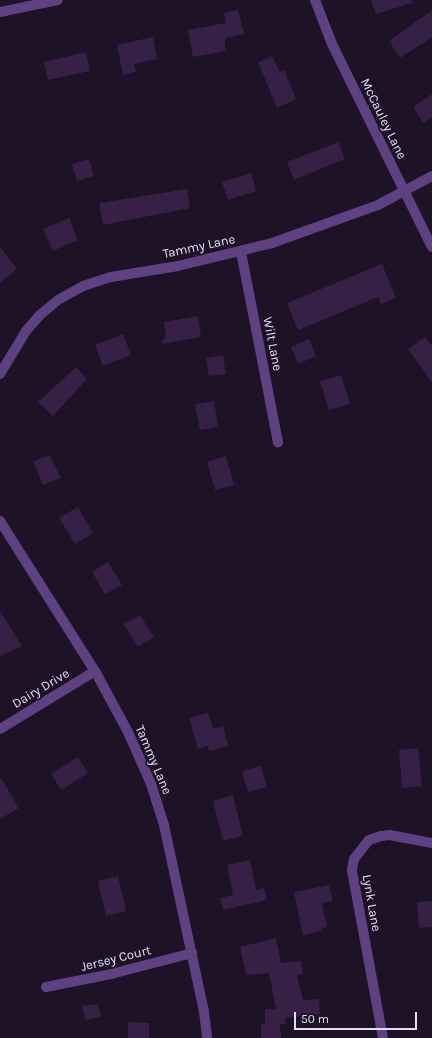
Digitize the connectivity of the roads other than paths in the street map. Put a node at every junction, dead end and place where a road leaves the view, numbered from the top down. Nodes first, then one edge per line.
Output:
1 (58, 0) edge
2 (315, 0) edge
3 (0, 12) edge
4 (432, 176) edge
5 (404, 192) junction
6 (432, 248) edge
7 (241, 252) junction
8 (0, 374) edge
9 (278, 442) dead end
10 (0, 521) edge
11 (95, 671) junction
12 (0, 729) edge
13 (432, 843) edge
14 (192, 953) junction
15 (46, 987) dead end
16 (206, 1038) edge
17 (383, 1038) edge

1 - 3 street
2 - 5 street, McCauley Lane
4 - 5 street, Tammy Lane
5 - 6 street, McCauley Lane
5 - 7 street, Tammy Lane
7 - 8 street, Tammy Lane
7 - 9 street, Wilt Lane
10 - 11 street, Tammy Lane
11 - 12 street, Dairy Drive
11 - 14 street, Tammy Lane
13 - 17 street, Lynk Lane
14 - 15 street, Jersey Court
14 - 16 street, Tammy Lane

